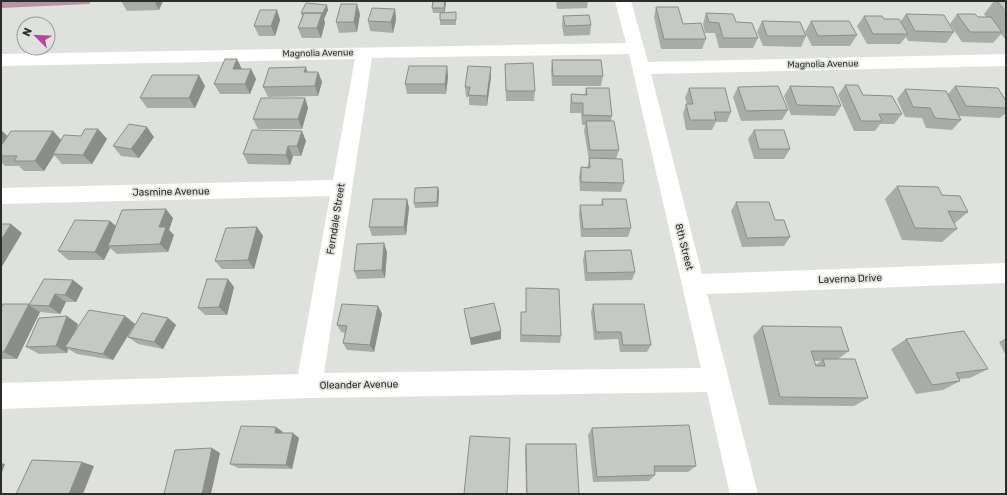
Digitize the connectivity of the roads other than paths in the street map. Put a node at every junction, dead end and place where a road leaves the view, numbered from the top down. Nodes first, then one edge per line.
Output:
1 (623, 1) edge
2 (365, 52) junction
3 (638, 58) junction
4 (1, 60) edge
5 (1006, 60) edge
6 (341, 188) junction
7 (1, 196) edge
8 (1006, 273) edge
9 (694, 284) junction
10 (716, 380) junction
11 (309, 386) junction
12 (1, 396) edge
13 (744, 494) edge

1 - 3 street, 8th Street
2 - 3 street, Magnolia Avenue
2 - 4 street, Magnolia Avenue
2 - 6 street, Ferndale Street
3 - 5 street, Magnolia Avenue
3 - 9 street, 8th Street
6 - 7 street, Jasmine Avenue
6 - 11 street, Ferndale Street
8 - 9 street, Laverna Drive
9 - 10 street, 8th Street
10 - 11 street, Oleander Avenue
10 - 13 street, 8th Street
11 - 12 street, Oleander Avenue

